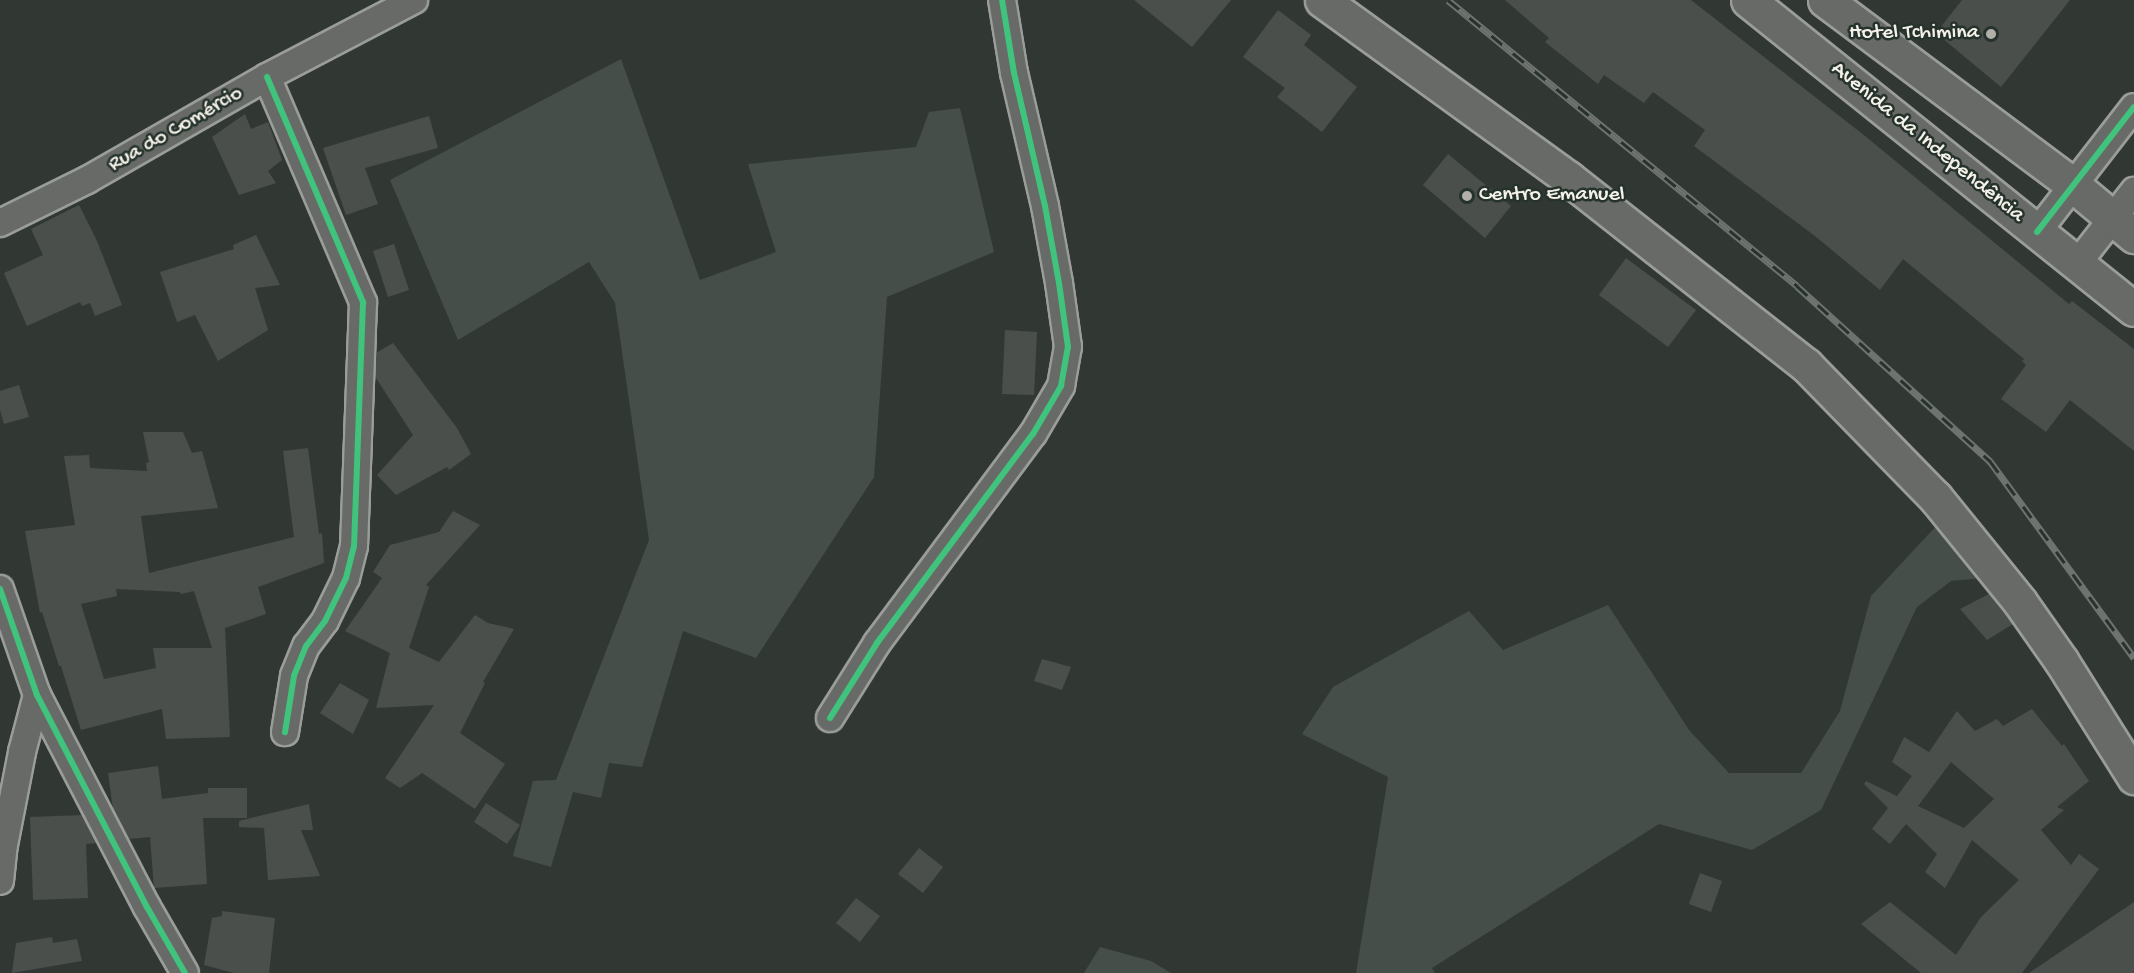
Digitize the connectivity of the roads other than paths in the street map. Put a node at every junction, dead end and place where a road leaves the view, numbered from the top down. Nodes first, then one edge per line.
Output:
1 (414, 0) edge
2 (1002, 0) edge
3 (1322, 0) edge
4 (1748, 0) edge
5 (1825, 0) edge
6 (267, 78) junction
7 (2134, 107) edge
8 (2073, 185) junction
9 (2134, 191) edge
10 (0, 223) edge
11 (2123, 227) edge
12 (2037, 232) junction
13 (2077, 264) junction
14 (2134, 309) edge
15 (0, 589) edge
16 (37, 695) junction
17 (830, 718) dead end
18 (285, 732) dead end
19 (2134, 777) edge
20 (2, 846) edge
21 (0, 881) edge
22 (185, 973) edge

1 - 6 street, Rua do Comércio
2 - 17 street
3 - 19 main road
4 - 12 main road, Avenida da Independência
5 - 8 main road
6 - 10 street, Rua do Comércio
6 - 18 street
7 - 8 street
8 - 11 main road
8 - 12 street
9 - 11 street
11 - 13 street
12 - 13 main road, Avenida da Independência
13 - 14 main road, Avenida da Independência
15 - 16 street
16 - 20 street
16 - 22 street
20 - 21 street

